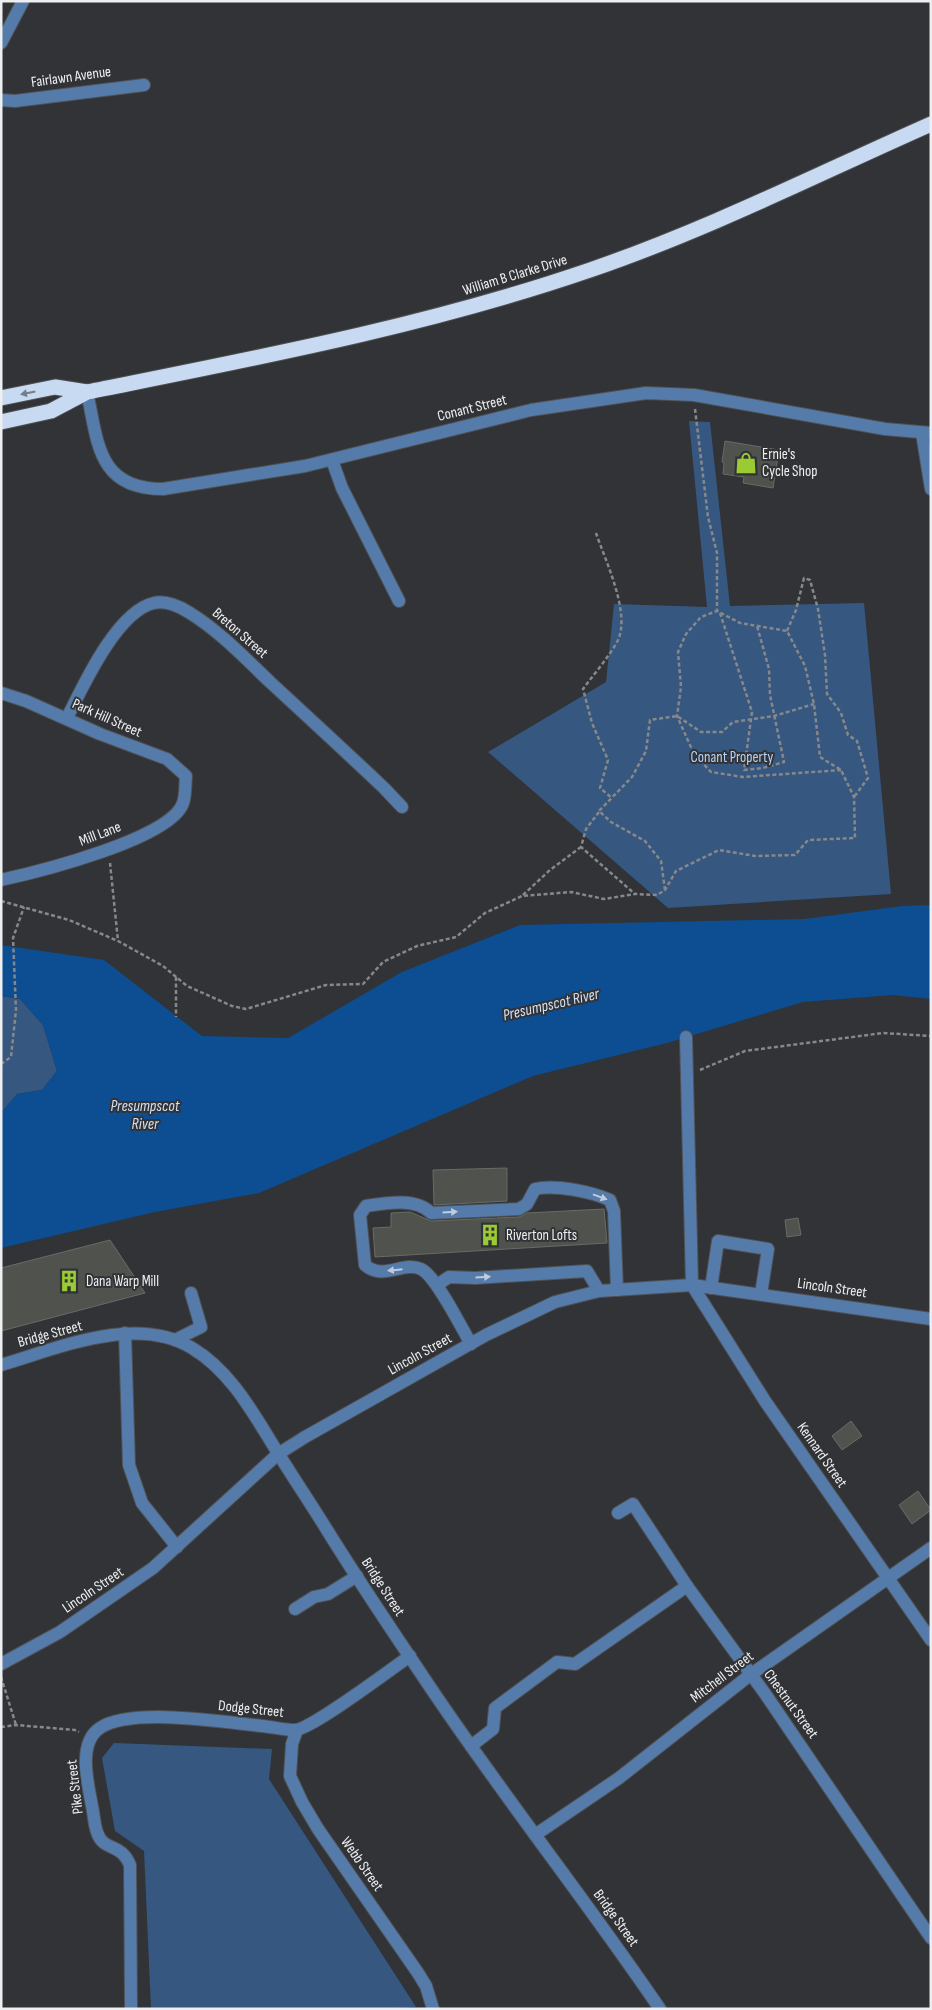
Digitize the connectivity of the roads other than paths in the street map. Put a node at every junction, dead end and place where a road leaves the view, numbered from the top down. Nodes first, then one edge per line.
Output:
1 (23, 1) edge
2 (1, 43) edge
3 (144, 85) dead end
4 (1, 100) edge
5 (931, 124) edge
6 (87, 392) junction
7 (1, 398) edge
8 (1, 422) edge
9 (927, 433) edge
10 (332, 460) junction
11 (931, 488) edge
12 (399, 601) dead end
13 (1, 693) edge
14 (67, 718) junction
15 (185, 787) joint
16 (402, 807) dead end
17 (1, 880) edge
18 (686, 1038) dead end
19 (437, 1285) junction
20 (692, 1285) junction
21 (711, 1288) junction
22 (618, 1290) junction
23 (599, 1291) junction
24 (191, 1293) dead end
25 (761, 1294) junction
26 (931, 1319) edge
27 (124, 1333) junction
28 (175, 1340) junction
29 (471, 1344) junction
30 (1, 1364) edge
31 (278, 1454) junction
32 (618, 1513) dead end
33 (177, 1547) junction
34 (931, 1548) edge
35 (357, 1576) junction
36 (887, 1578) junction
37 (687, 1586) junction
38 (295, 1609) dead end
39 (931, 1640) edge
40 (410, 1656) junction
41 (1, 1664) edge
42 (750, 1675) junction
43 (297, 1730) junction
44 (95, 1733) joint
45 (471, 1746) junction
46 (535, 1835) junction
47 (931, 1938) edge
48 (131, 2009) edge
49 (433, 2009) edge
50 (660, 2009) edge

1 - 2 street
3 - 4 street, Fairlawn Avenue
5 - 6 highway, William B Clarke Drive
6 -> 7 highway
6 - 8 highway
6 - 10 street, Conant Street
9 - 10 street, Conant Street
9 - 11 street
10 - 12 street
13 - 14 street, Park Hill Street
14 - 15 street, Park Hill Street
14 - 16 street, Breton Street
15 - 17 street, Mill Lane
18 - 20 street
19 -> 22 street
19 -> 23 street
19 - 29 street
20 - 21 street, Lincoln Street
20 - 22 street, Lincoln Street
20 - 36 street, Kennard Street
21 - 25 street, Lincoln Street
21 - 25 street
22 - 23 street, Lincoln Street
23 - 29 street, Lincoln Street
24 - 28 street
25 - 26 street, Lincoln Street
27 - 28 street, Bridge Street
27 - 30 street, Bridge Street
27 - 33 street
28 - 31 street, Bridge Street
29 - 31 street, Lincoln Street
31 - 33 street, Lincoln Street
31 - 35 street, Bridge Street
32 - 37 street, Chestnut Street
33 - 41 street, Lincoln Street
34 - 36 street, Mitchell Street
35 - 38 street
35 - 40 street, Bridge Street
36 - 39 street, Kennard Street
36 - 42 street, Mitchell Street
37 - 42 street, Chestnut Street
37 - 45 street
40 - 43 street, Dodge Street
40 - 45 street, Bridge Street
42 - 46 street, Mitchell Street
42 - 47 street, Chestnut Street
43 - 44 street, Dodge Street
43 - 49 street, Webb Street
44 - 48 street, Pike Street
45 - 46 street, Bridge Street
46 - 50 street, Bridge Street

